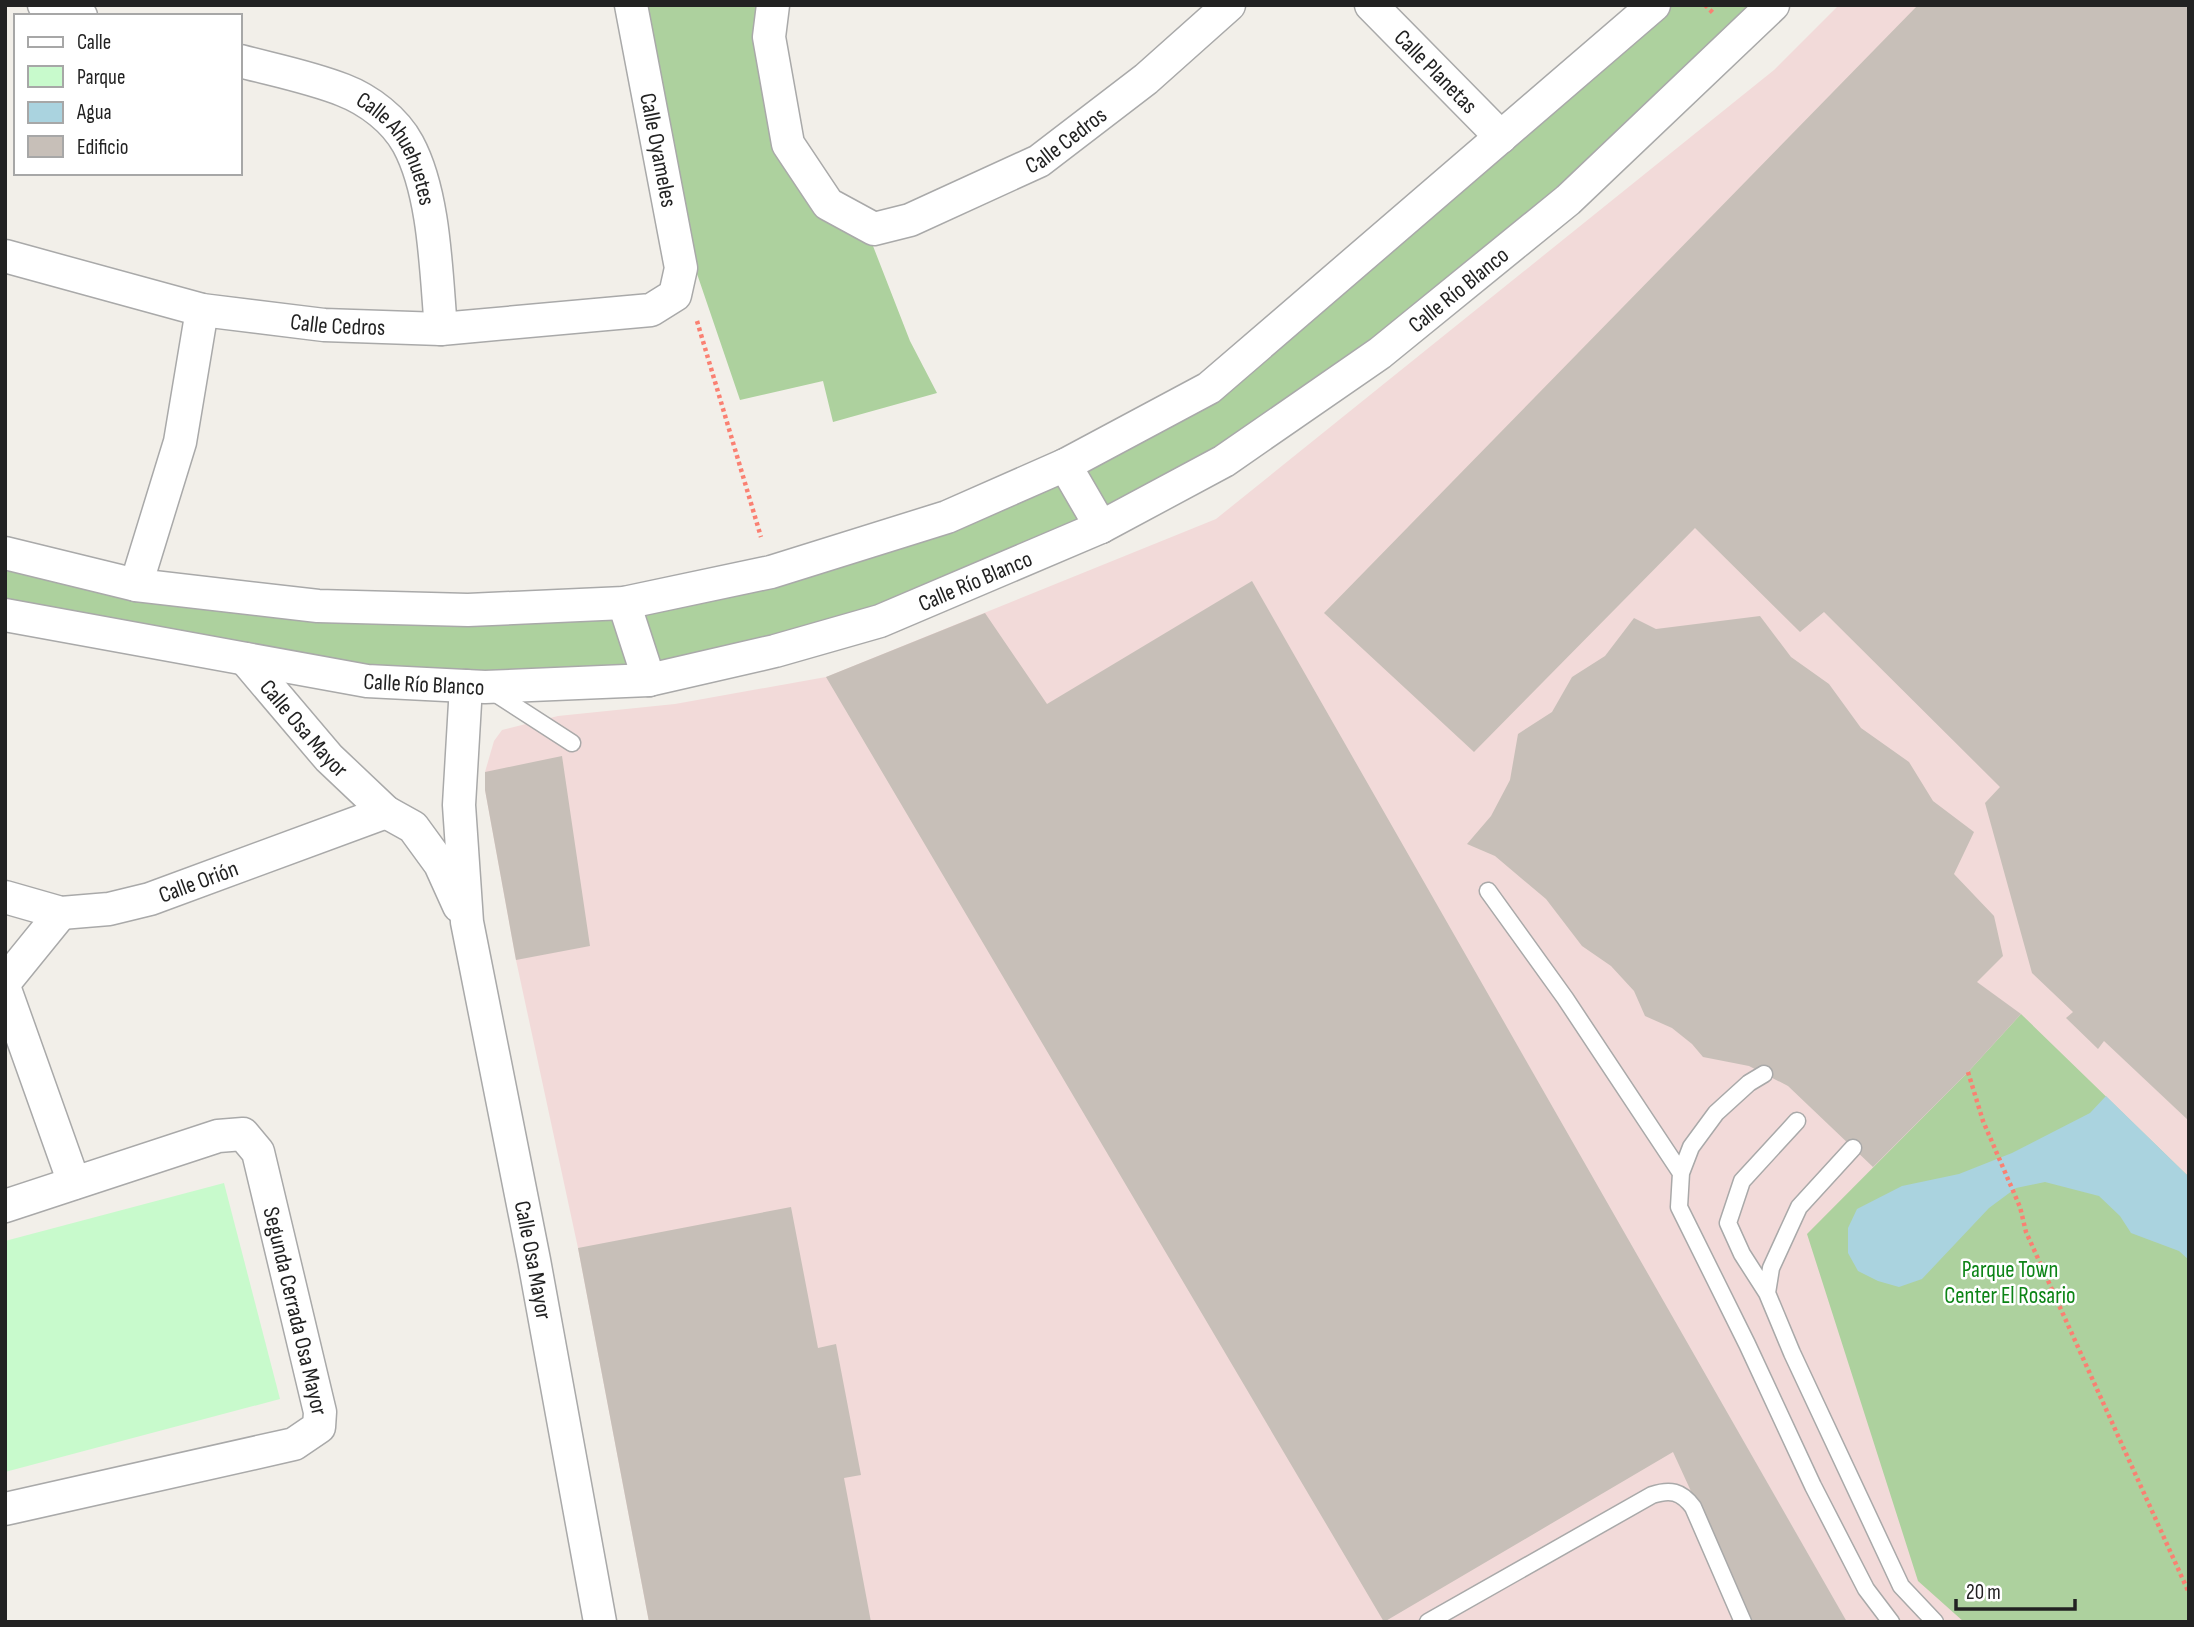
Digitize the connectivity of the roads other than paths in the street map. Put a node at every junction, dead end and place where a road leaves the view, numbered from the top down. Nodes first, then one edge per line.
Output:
1 (44, 5) edge
2 (631, 5) edge
3 (773, 5) edge
4 (1229, 5) edge
5 (1371, 5) edge
6 (1654, 5) edge
7 (1773, 5) edge
8 (74, 14) edge
9 (242, 62) edge
10 (1501, 137) junction
11 (5, 256) edge
12 (675, 295) joint
13 (202, 310) junction
14 (441, 329) junction
15 (1065, 466) junction
16 (1101, 527) junction
17 (5, 552) edge
18 (136, 585) junction
19 (624, 603) junction
20 (5, 615) edge
21 (245, 659) junction
22 (649, 680) junction
23 (475, 687) junction
24 (572, 743) dead end
25 (386, 813) junction
26 (1488, 891) dead end
27 (5, 897) edge
28 (61, 913) junction
29 (467, 922) junction
30 (5, 982) edge
31 (5, 989) edge
32 (1765, 1073) dead end
33 (1797, 1121) dead end
34 (1853, 1148) dead end
35 (1681, 1173) junction
36 (74, 1183) junction
37 (5, 1206) edge
38 (1767, 1293) junction
39 (5, 1509) edge
40 (593, 1614) edge
41 (1428, 1622) edge
42 (1743, 1622) edge
43 (1891, 1622) edge
44 (1935, 1622) edge

1 - 8 street
2 - 12 street, Calle Oyameles
3 - 4 street, Calle Cedros
5 - 10 street, Calle Planetas
6 - 10 street
7 - 16 street, Calle Río Blanco
9 - 14 street, Calle Ahuehuetes
10 - 15 street
11 - 13 street, Calle Cedros
12 - 14 street, Calle Cedros
13 - 14 street, Calle Cedros
13 - 18 street
15 - 16 street
15 - 19 street
16 - 22 street, Calle Río Blanco
17 - 18 street
18 - 19 street
19 - 22 street
20 - 21 street, Calle Río Blanco
21 - 23 street, Calle Río Blanco
21 - 25 street, Calle Osa Mayor
22 - 23 street, Calle Río Blanco
23 - 24 lane
23 - 29 street, Calle Osa Mayor
25 - 28 street, Calle Orión
25 - 29 street, Calle Osa Mayor
26 - 35 lane
27 - 28 street, Calle Orión
28 - 30 street
29 - 40 street, Calle Osa Mayor
31 - 36 street
32 - 35 lane
33 - 38 lane
34 - 38 lane
35 - 43 lane
36 - 37 street, Segunda Cerrada Osa Mayor
36 - 39 street, Segunda Cerrada Osa Mayor
38 - 44 lane
41 - 42 lane

